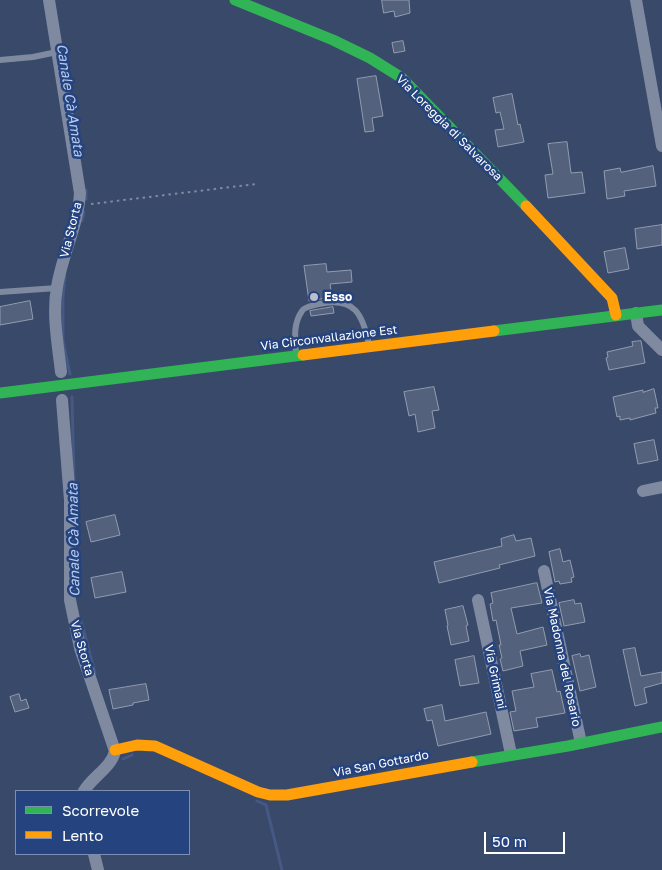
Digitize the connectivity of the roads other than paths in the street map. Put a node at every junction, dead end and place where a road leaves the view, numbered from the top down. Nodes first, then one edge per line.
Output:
1 (49, 0) edge
2 (235, 0) edge
3 (636, 0) edge
4 (56, 52) junction
5 (0, 60) edge
6 (662, 146) edge
7 (56, 288) junction
8 (0, 292) edge
9 (662, 310) edge
10 (636, 313) junction
11 (616, 315) junction
12 (369, 347) junction
13 (662, 350) edge
14 (296, 356) junction
15 (61, 372) dead end
16 (0, 393) edge
17 (62, 400) dead end
18 (662, 487) edge
19 (643, 491) dead end
20 (544, 571) dead end
21 (478, 600) dead end
22 (662, 727) edge
23 (581, 743) junction
24 (115, 750) junction
25 (511, 754) junction
26 (85, 790) edge
27 (94, 855) edge
28 (98, 870) edge

1 - 4 street, Via Storta
2 - 11 street, Via Loreggia di Salvarosa
3 - 6 street
4 - 5 lane
4 - 7 street, Via Storta
7 - 8 lane
7 - 15 street, Via Storta
9 - 10 street, Via Circonvallazione Est
10 - 11 street, Via Circonvallazione Est
10 - 13 street
11 - 12 street, Via Circonvallazione Est
12 - 14 street, Via Circonvallazione Est
12 - 14 lane
14 - 16 street, Via Circonvallazione Est
17 - 24 street, Via Storta
18 - 19 street
20 - 23 street, Via Madonna del Rosario
21 - 25 street, Via Grimani
22 - 23 street, Via San Gottardo
23 - 25 street, Via San Gottardo
24 - 25 street, Via San Gottardo
24 - 26 street
27 - 28 street

